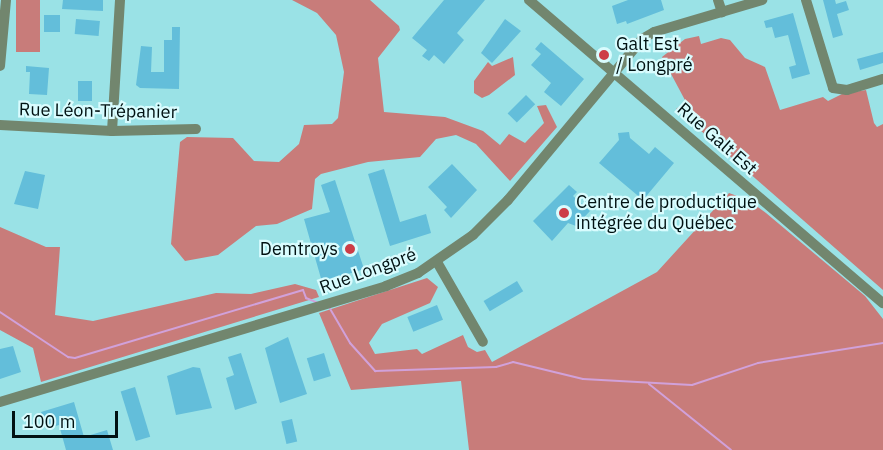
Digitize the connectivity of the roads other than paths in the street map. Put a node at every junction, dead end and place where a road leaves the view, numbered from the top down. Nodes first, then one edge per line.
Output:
1 (6, 0) edge
2 (120, 0) edge
3 (529, 0) edge
4 (718, 0) edge
5 (762, 0) edge
6 (806, 0) edge
7 (722, 12) junction
8 (0, 66) edge
9 (614, 72) junction
10 (883, 79) edge
11 (0, 125) edge
12 (196, 129) dead end
13 (112, 131) junction
14 (437, 262) junction
15 (883, 303) edge
16 (483, 342) dead end
17 (0, 402) edge

1 - 8 street
2 - 13 street
3 - 9 street, Rue Galt Est
4 - 7 street
5 - 7 street, Rue Longpré
6 - 10 street
7 - 9 street, Rue Longpré
9 - 14 street, Rue Longpré
9 - 15 street, Rue Galt Est
11 - 13 street, Rue Léon-Trépanier
12 - 13 street, Rue Léon-Trépanier
14 - 16 street
14 - 17 street, Rue Longpré

